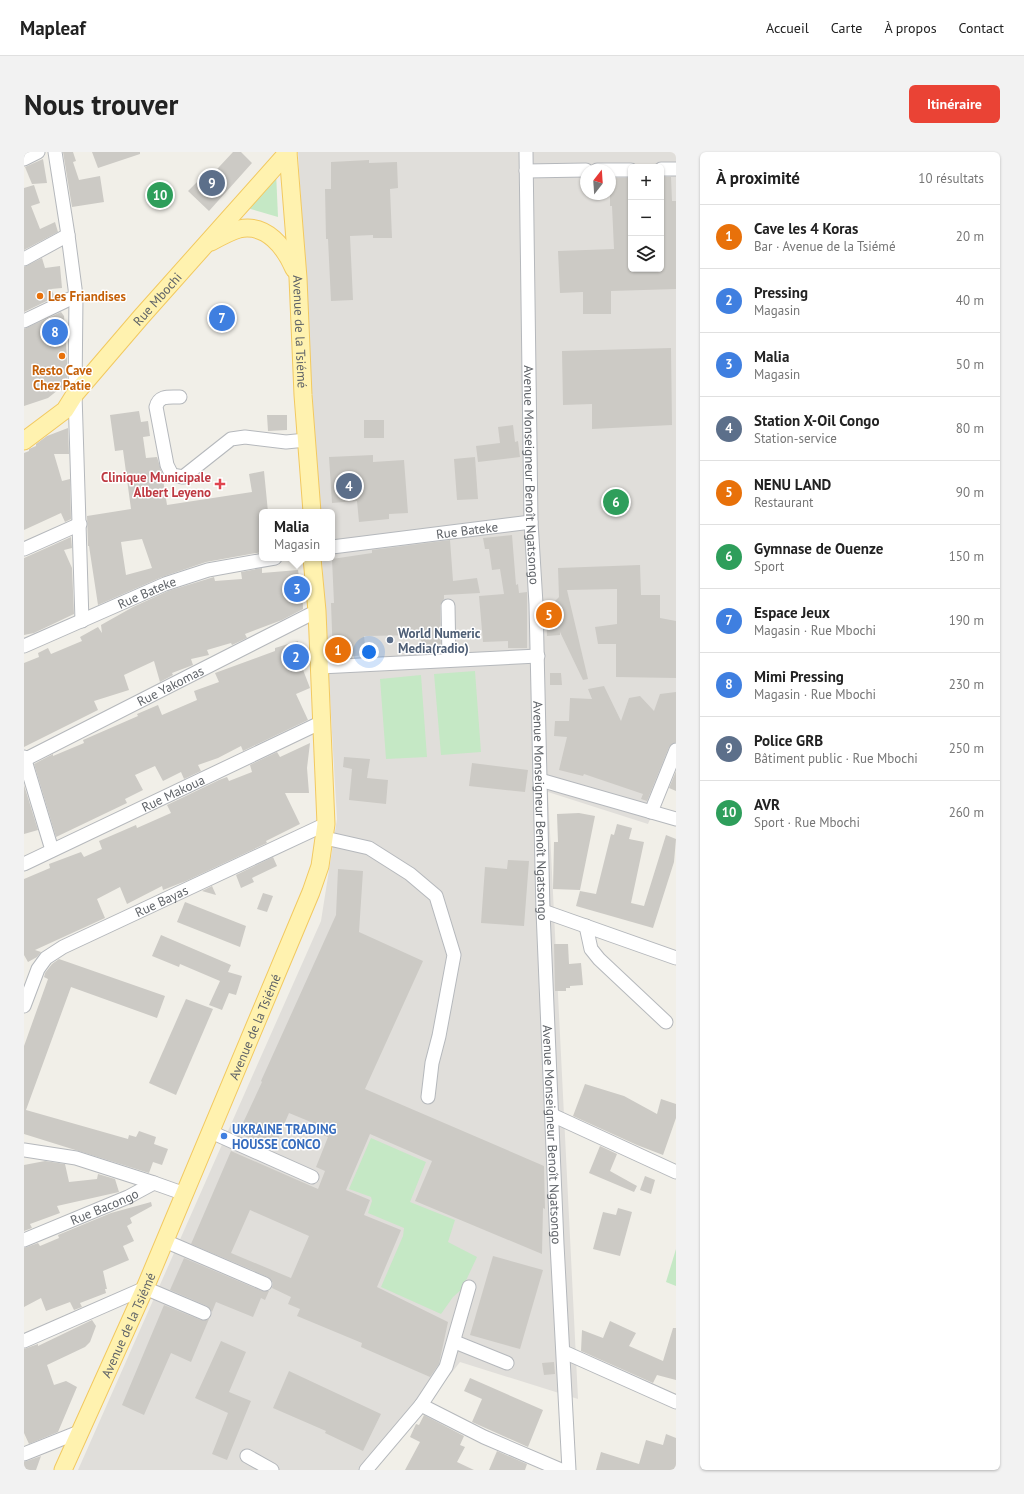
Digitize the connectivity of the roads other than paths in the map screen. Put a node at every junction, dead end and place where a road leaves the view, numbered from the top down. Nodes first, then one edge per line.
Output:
1 (38, 152) edge
2 (55, 152) edge
3 (288, 152) edge
4 (526, 152) edge
5 (24, 159) edge
6 (664, 169) edge
7 (676, 169) edge
8 (580, 170) edge
9 (616, 170) edge
10 (628, 170) edge
11 (526, 171) junction
12 (68, 235) junction
13 (202, 247) junction
14 (24, 259) edge
15 (298, 278) junction
16 (76, 296) junction
17 (24, 322) edge
18 (75, 394) junction
19 (180, 397) dead end
20 (24, 440) edge
21 (306, 440) junction
22 (312, 509) edge
23 (531, 522) junction
24 (80, 524) junction
25 (335, 546) edge
26 (24, 549) edge
27 (259, 561) edge
28 (312, 561) edge
29 (448, 606) dead end
30 (317, 611) junction
31 (82, 621) junction
32 (24, 646) edge
33 (538, 656) junction
34 (449, 660) junction
35 (320, 667) junction
36 (322, 722) junction
37 (676, 750) edge
38 (24, 759) edge
39 (540, 780) junction
40 (651, 812) junction
41 (676, 819) edge
42 (326, 831) junction
43 (52, 850) junction
44 (24, 864) edge
45 (543, 911) junction
46 (586, 926) junction
47 (676, 958) edge
48 (24, 1006) edge
49 (666, 1022) dead end
50 (428, 1097) dead end
51 (552, 1115) junction
52 (211, 1132) junction
53 (24, 1150) edge
54 (676, 1172) edge
55 (312, 1177) dead end
56 (154, 1183) junction
57 (185, 1194) junction
58 (24, 1240) edge
59 (165, 1242) junction
60 (265, 1284) dead end
61 (468, 1287) dead end
62 (145, 1288) junction
63 (204, 1313) dead end
64 (24, 1341) edge
65 (454, 1342) junction
66 (564, 1352) junction
67 (507, 1363) dead end
68 (676, 1402) edge
69 (421, 1405) junction
70 (79, 1432) junction
71 (24, 1454) edge
72 (247, 1456) dead end
73 (63, 1470) edge
74 (272, 1470) edge
75 (366, 1470) edge
76 (561, 1470) edge
77 (569, 1470) edge

1 - 5 street
2 - 12 street
3 - 13 main road, Rue Mbochi
3 - 15 main road, Avenue de la Tsiémé
4 - 11 street, Avenue Monseigneur Benoît Ngatsongo
6 - 7 street
8 - 11 street
9 - 10 street
11 - 23 street, Avenue Monseigneur Benoît Ngatsongo
12 - 14 street
12 - 16 street
13 - 15 main road
13 - 18 main road, Rue Mbochi
15 - 21 main road, Avenue de la Tsiémé
16 - 17 street
16 - 18 street
18 - 20 main road, Rue Mbochi
18 - 24 street
19 - 21 street
21 - 22 main road, Avenue de la Tsiémé
23 - 25 street, Rue Bateke
23 - 33 street, Avenue Monseigneur Benoît Ngatsongo
24 - 26 street
24 - 31 street
27 - 31 street, Rue Bateke
28 - 30 main road, Avenue de la Tsiémé
29 - 34 street
30 - 35 main road, Avenue de la Tsiémé
30 - 38 street, Rue Yakomas
31 - 32 street, Rue Bateke
33 - 34 street
33 - 39 street, Avenue Monseigneur Benoît Ngatsongo
34 - 35 street
35 - 36 main road, Avenue de la Tsiémé
36 - 42 main road, Avenue de la Tsiémé
36 - 43 street, Rue Makoua
37 - 40 street
38 - 43 street
39 - 40 street
39 - 45 street, Avenue Monseigneur Benoît Ngatsongo
40 - 41 street
42 - 48 street, Rue Bayas
42 - 50 street
42 - 52 main road, Avenue de la Tsiémé
43 - 44 street, Rue Makoua
45 - 46 street
45 - 51 street, Avenue Monseigneur Benoît Ngatsongo
46 - 47 street
46 - 49 street
51 - 54 street
51 - 66 street, Avenue Monseigneur Benoît Ngatsongo
52 - 55 street
52 - 57 main road, Avenue de la Tsiémé
53 - 56 street
56 - 57 street, Rue Bacongo
56 - 58 street, Rue Bacongo
57 - 59 main road, Avenue de la Tsiémé
59 - 60 street
59 - 62 main road, Avenue de la Tsiémé
61 - 65 street
62 - 63 street
62 - 64 street
62 - 70 main road, Avenue de la Tsiémé
65 - 67 street
65 - 69 street
66 - 68 street
66 - 77 street, Avenue Monseigneur Benoît Ngatsongo
69 - 75 street
69 - 76 street
70 - 71 street
70 - 73 main road, Avenue de la Tsiémé
72 - 74 street

